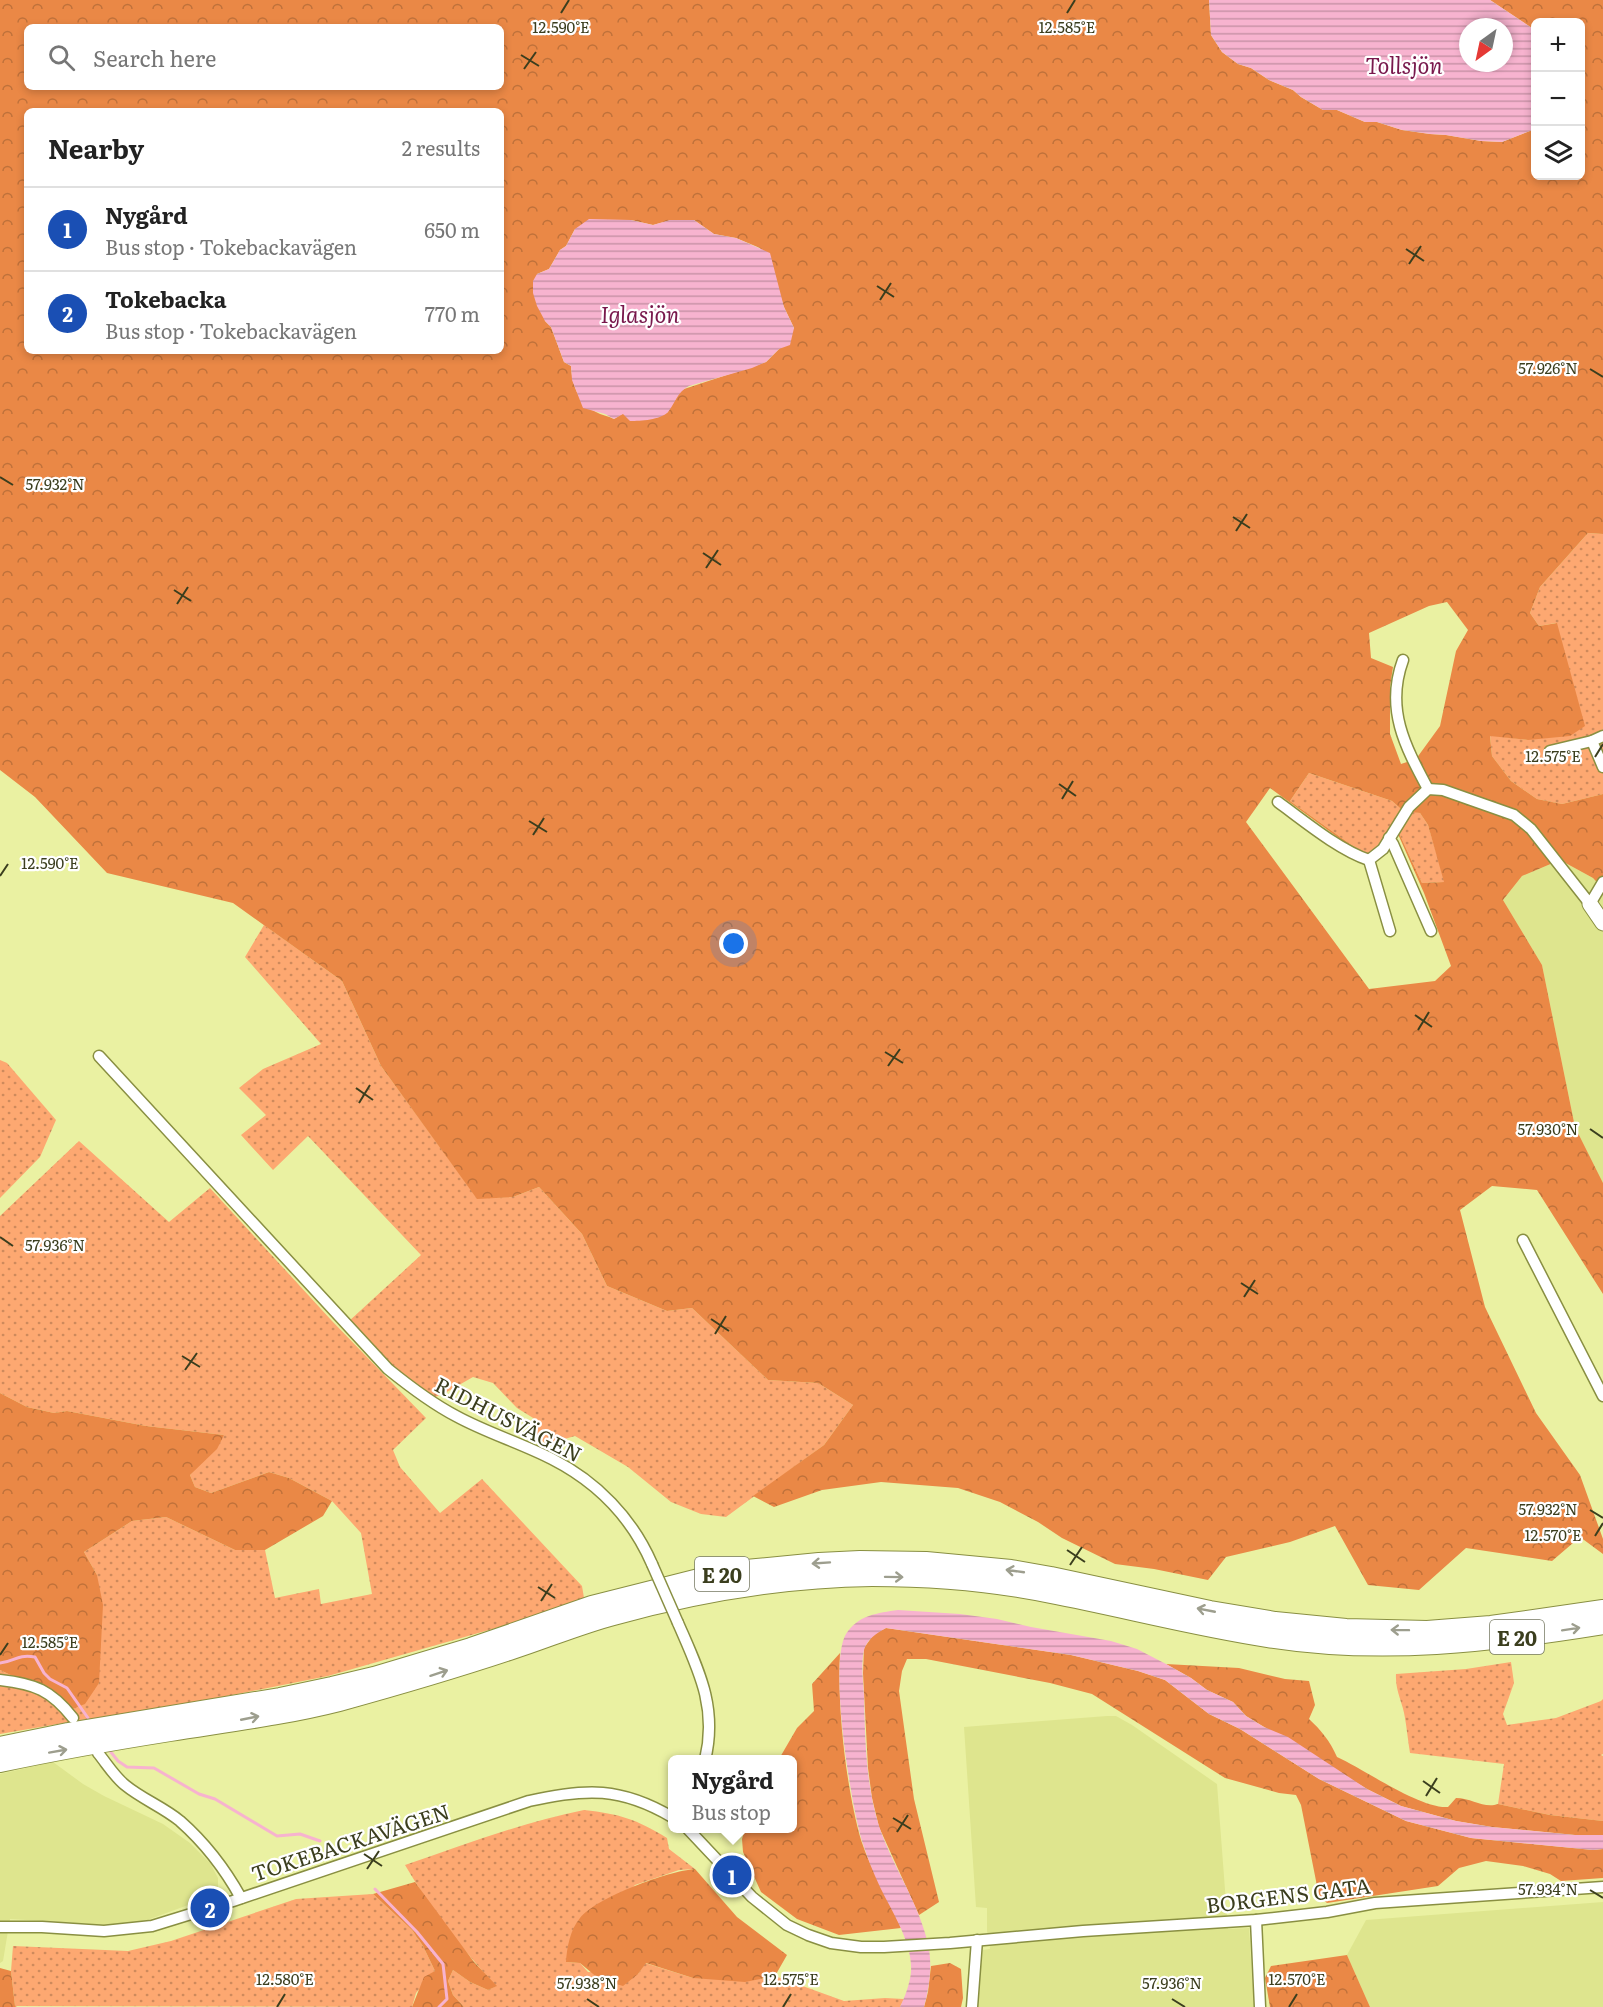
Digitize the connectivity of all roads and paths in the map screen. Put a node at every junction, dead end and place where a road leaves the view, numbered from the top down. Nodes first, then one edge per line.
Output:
1 (1403, 660) dead end
2 (1603, 736) edge
3 (1592, 741) junction
4 (1550, 752) dead end
5 (1603, 767) edge
6 (1428, 789) junction
7 (1278, 802) dead end
8 (1389, 838) junction
9 (1369, 860) junction
10 (1603, 882) edge
11 (1590, 904) junction
12 (1603, 923) edge
13 (1390, 931) dead end
14 (1431, 931) dead end
15 (99, 1056) dead end
16 (1523, 1240) dead end
17 (1603, 1396) edge
18 (1603, 1610) edge
19 (1603, 1624) edge
20 (0, 1680) edge
21 (73, 1719) dead end
22 (0, 1747) edge
23 (98, 1753) dead end
24 (706, 1755) edge
25 (0, 1762) edge
26 (668, 1815) edge
27 (692, 1833) edge
28 (1603, 1887) edge
29 (241, 1898) junction
30 (1256, 1920) junction
31 (0, 1927) edge
32 (977, 1940) junction
33 (972, 2007) edge
34 (1260, 2007) edge

1 - 6 street
2 - 3 street
3 - 4 street
3 - 5 street
6 - 8 street
6 - 11 street
7 - 9 street
8 - 9 street
8 - 14 street
9 - 13 street
10 - 11 street
11 - 12 street
15 - 24 street, RIDHUSVÄGEN, bridge
16 - 17 street
18 -> 22 highway, E 20
25 -> 19 highway, E 20
20 - 21 street
23 - 29 street
26 - 29 street, TOKEBACKAVÄGEN
27 - 32 street
28 - 30 street, BORGENS GATA
29 - 31 street, TOKEBACKAVÄGEN
30 - 32 street, BORGENS GATA
30 - 34 street
32 - 33 street

